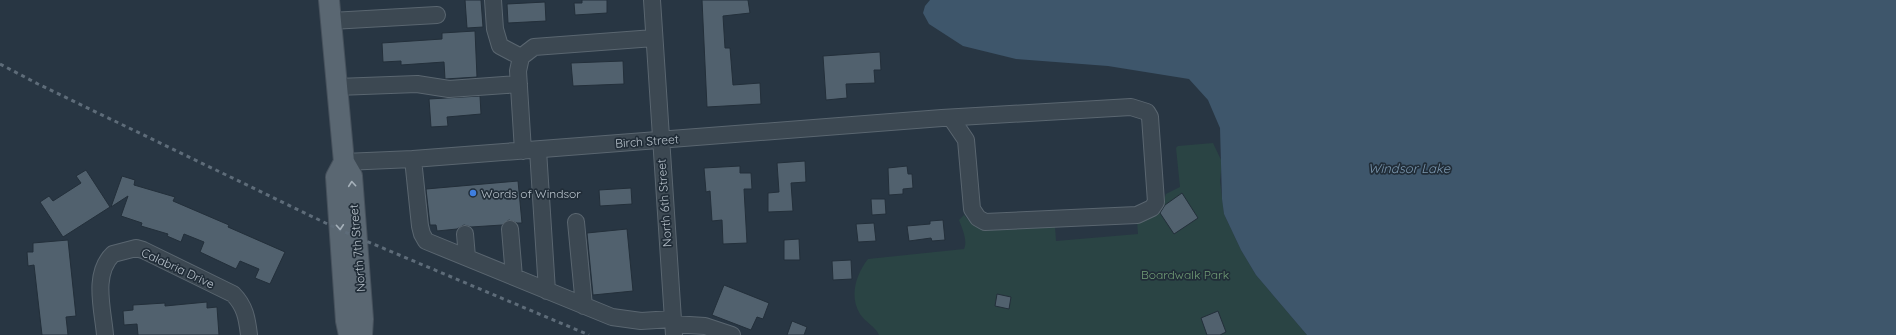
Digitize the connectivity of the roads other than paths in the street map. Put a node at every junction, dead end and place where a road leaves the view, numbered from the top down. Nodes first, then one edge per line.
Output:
1 (329, 0) edge
2 (493, 0) edge
3 (652, 0) edge
4 (437, 15) dead end
5 (331, 21) junction
6 (654, 38) junction
7 (521, 57) junction
8 (519, 84) junction
9 (337, 87) junction
10 (951, 118) junction
11 (660, 140) junction
12 (530, 150) junction
13 (413, 159) junction
14 (344, 162) junction
15 (576, 222) dead end
16 (510, 229) dead end
17 (465, 234) dead end
18 (467, 257) junction
19 (514, 277) junction
20 (547, 290) junction
21 (584, 306) junction
22 (673, 326) edge
23 (105, 335) edge
24 (248, 335) edge
25 (349, 335) edge
26 (362, 335) edge
27 (732, 335) edge

1 - 5 main road, North 7th Street
2 - 7 street
3 - 6 street, North 6th Street
4 - 5 street
5 - 9 main road, North 7th Street
6 - 7 street
6 - 11 street, North 6th Street
7 - 8 street
8 - 9 street
8 - 12 street
9 - 14 main road, North 7th Street
10 - 10 street, Birch Street
10 - 11 street, Birch Street
11 - 12 street, Birch Street
11 - 22 street, North 6th Street
12 - 13 street, Birch Street
12 - 20 street
13 - 14 street, Birch Street
13 - 18 street
14 -> 25 main road, North 7th Street
26 -> 14 main road, North 7th Street
15 - 21 street
16 - 19 street
17 - 18 street
18 - 19 street
19 - 20 street
20 - 21 street
21 - 22 street
22 - 27 street
23 - 24 street, Calabria Drive

